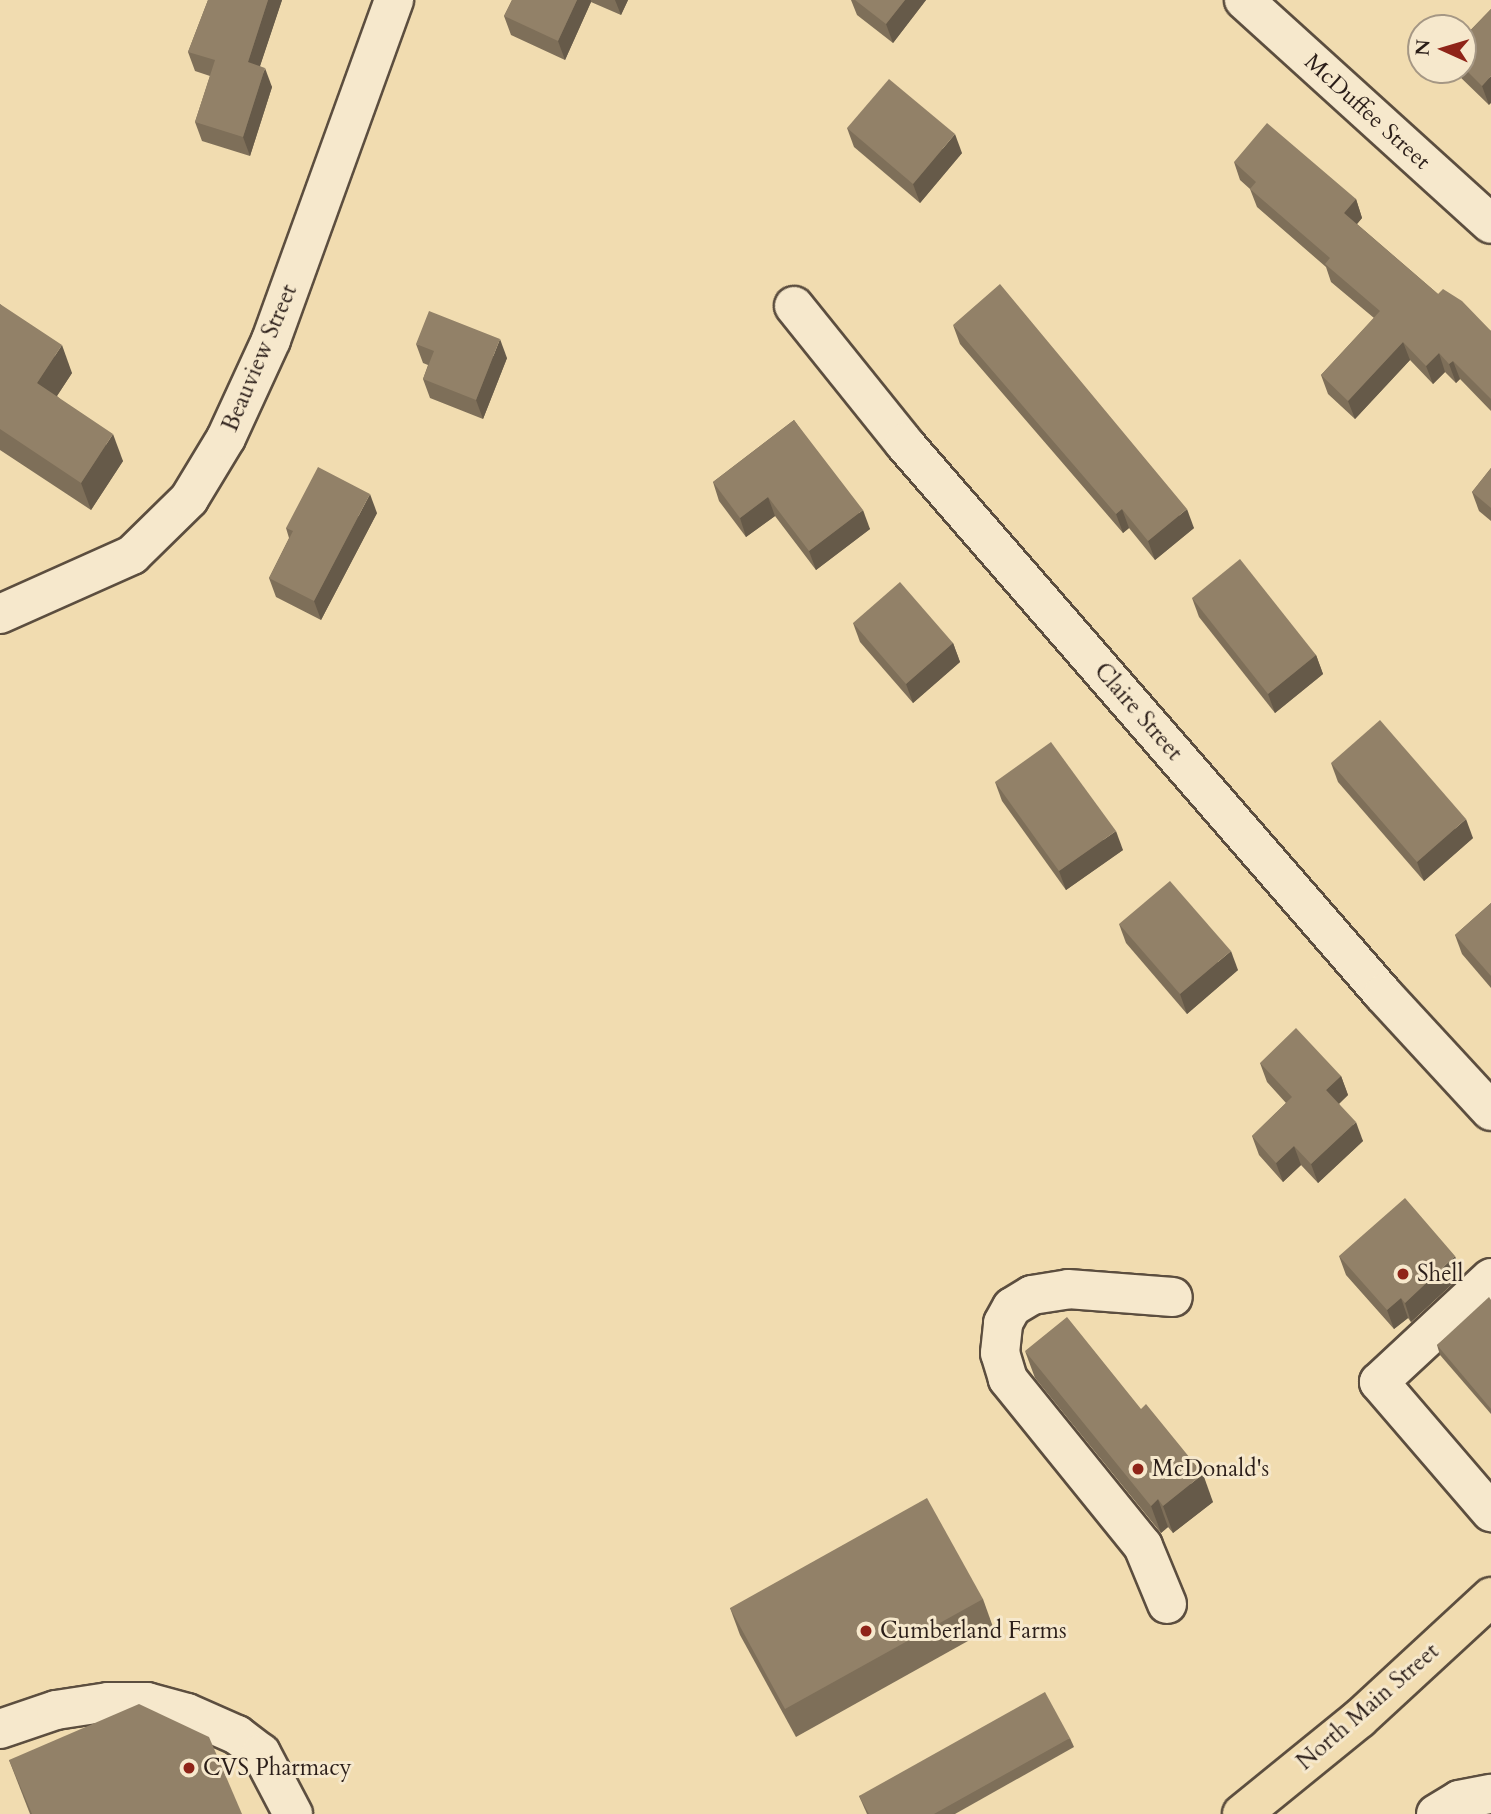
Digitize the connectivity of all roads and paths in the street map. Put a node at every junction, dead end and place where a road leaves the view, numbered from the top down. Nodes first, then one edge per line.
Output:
1 (394, 0) edge
2 (1244, 0) edge
3 (1491, 224) edge
4 (794, 306) dead end
5 (0, 614) edge
6 (1491, 1111) edge
7 (1491, 1278) edge
8 (1173, 1297) dead end
9 (1491, 1512) edge
10 (1491, 1597) edge
11 (1167, 1604) dead end
12 (0, 1728) edge
13 (1491, 1794) edge
14 (293, 1814) edge
15 (1242, 1814) edge
16 (1436, 1814) edge

1 - 5 street, Beauview Street
2 - 3 street, McDuffee Street
4 - 6 street, Claire Street
7 - 9 street
8 - 11 street
10 - 15 main road, North Main Street
12 - 14 street
13 - 16 street

